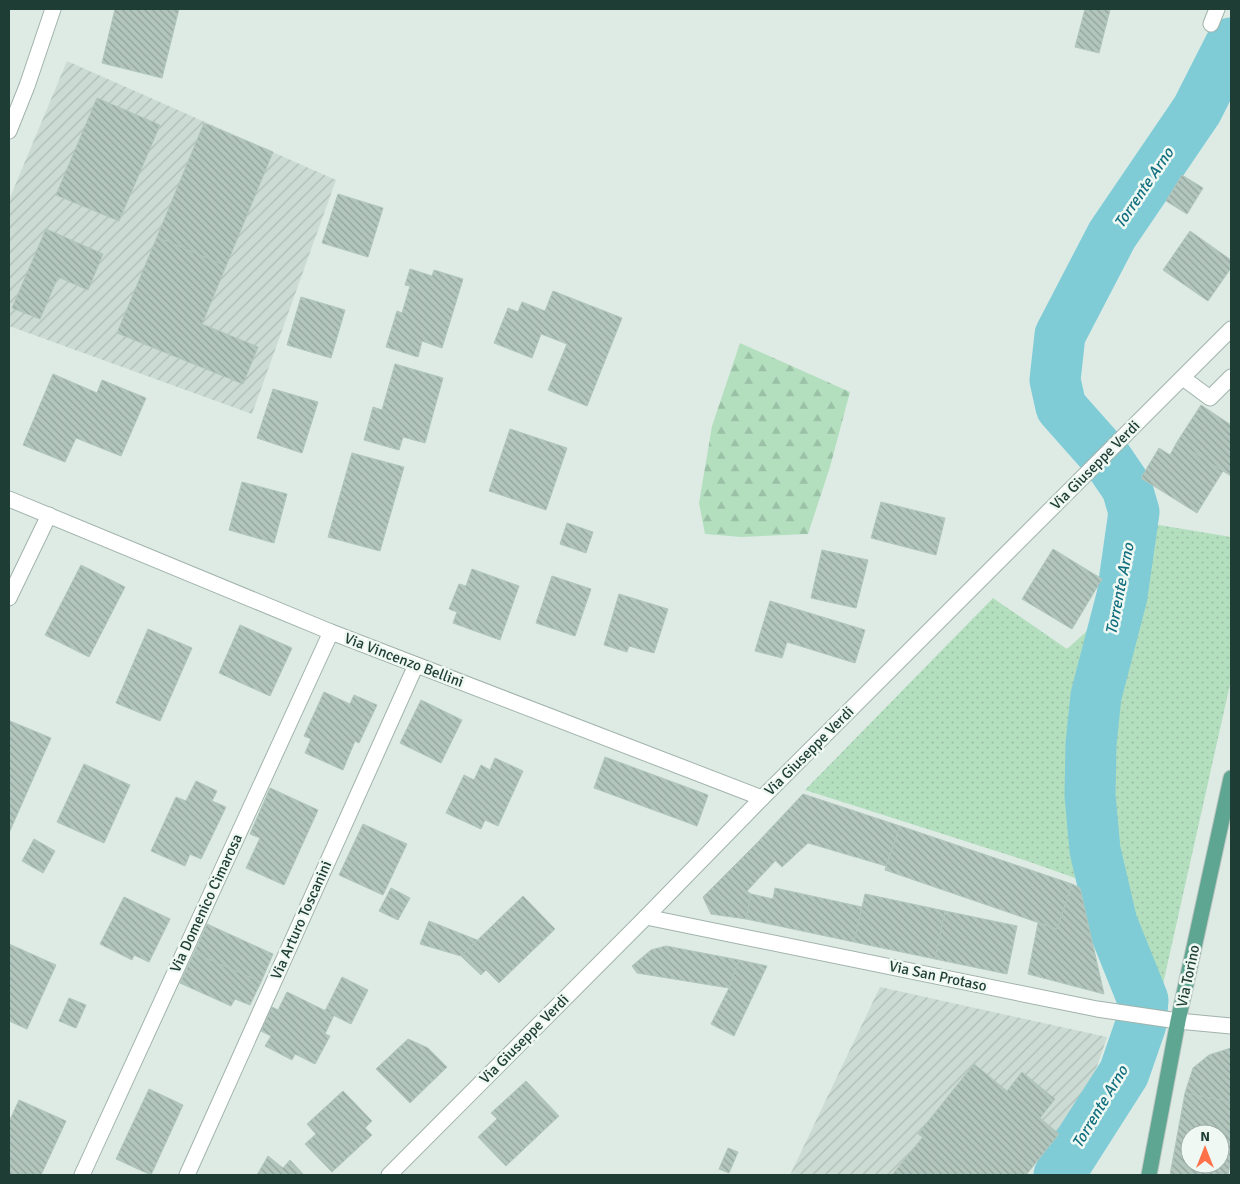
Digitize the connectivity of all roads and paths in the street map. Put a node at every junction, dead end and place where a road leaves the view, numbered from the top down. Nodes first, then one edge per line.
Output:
1 (54, 9) edge
2 (1218, 9) edge
3 (1212, 24) dead end
4 (9, 131) edge
5 (1231, 328) edge
6 (1231, 377) edge
7 (1183, 378) junction
8 (9, 498) edge
9 (49, 515) junction
10 (9, 598) edge
11 (331, 632) junction
12 (416, 664) junction
13 (1231, 778) edge
14 (762, 798) junction
15 (646, 917) junction
16 (1178, 1020) junction
17 (1231, 1026) edge
18 (82, 1175) edge
19 (187, 1175) edge
20 (389, 1175) edge
21 (1148, 1175) edge

1 - 4 street
2 - 3 street
5 - 7 street, Via Giuseppe Verdi
6 - 7 street
7 - 14 street, Via Giuseppe Verdi
8 - 9 street, Via Vincenzo Bellini
9 - 10 street
9 - 11 street, Via Vincenzo Bellini
11 - 12 street, Via Vincenzo Bellini
11 - 18 street, Via Domenico Cimarosa
12 - 14 street, Via Vincenzo Bellini
12 - 19 street, Via Arturo Toscanini
13 - 16 main road, Via Torino
14 - 15 street, Via Giuseppe Verdi
15 - 16 street, Via San Protaso
15 - 20 street, Via Giuseppe Verdi
16 - 17 street, Via San Protaso
16 - 21 main road, Via Torino

